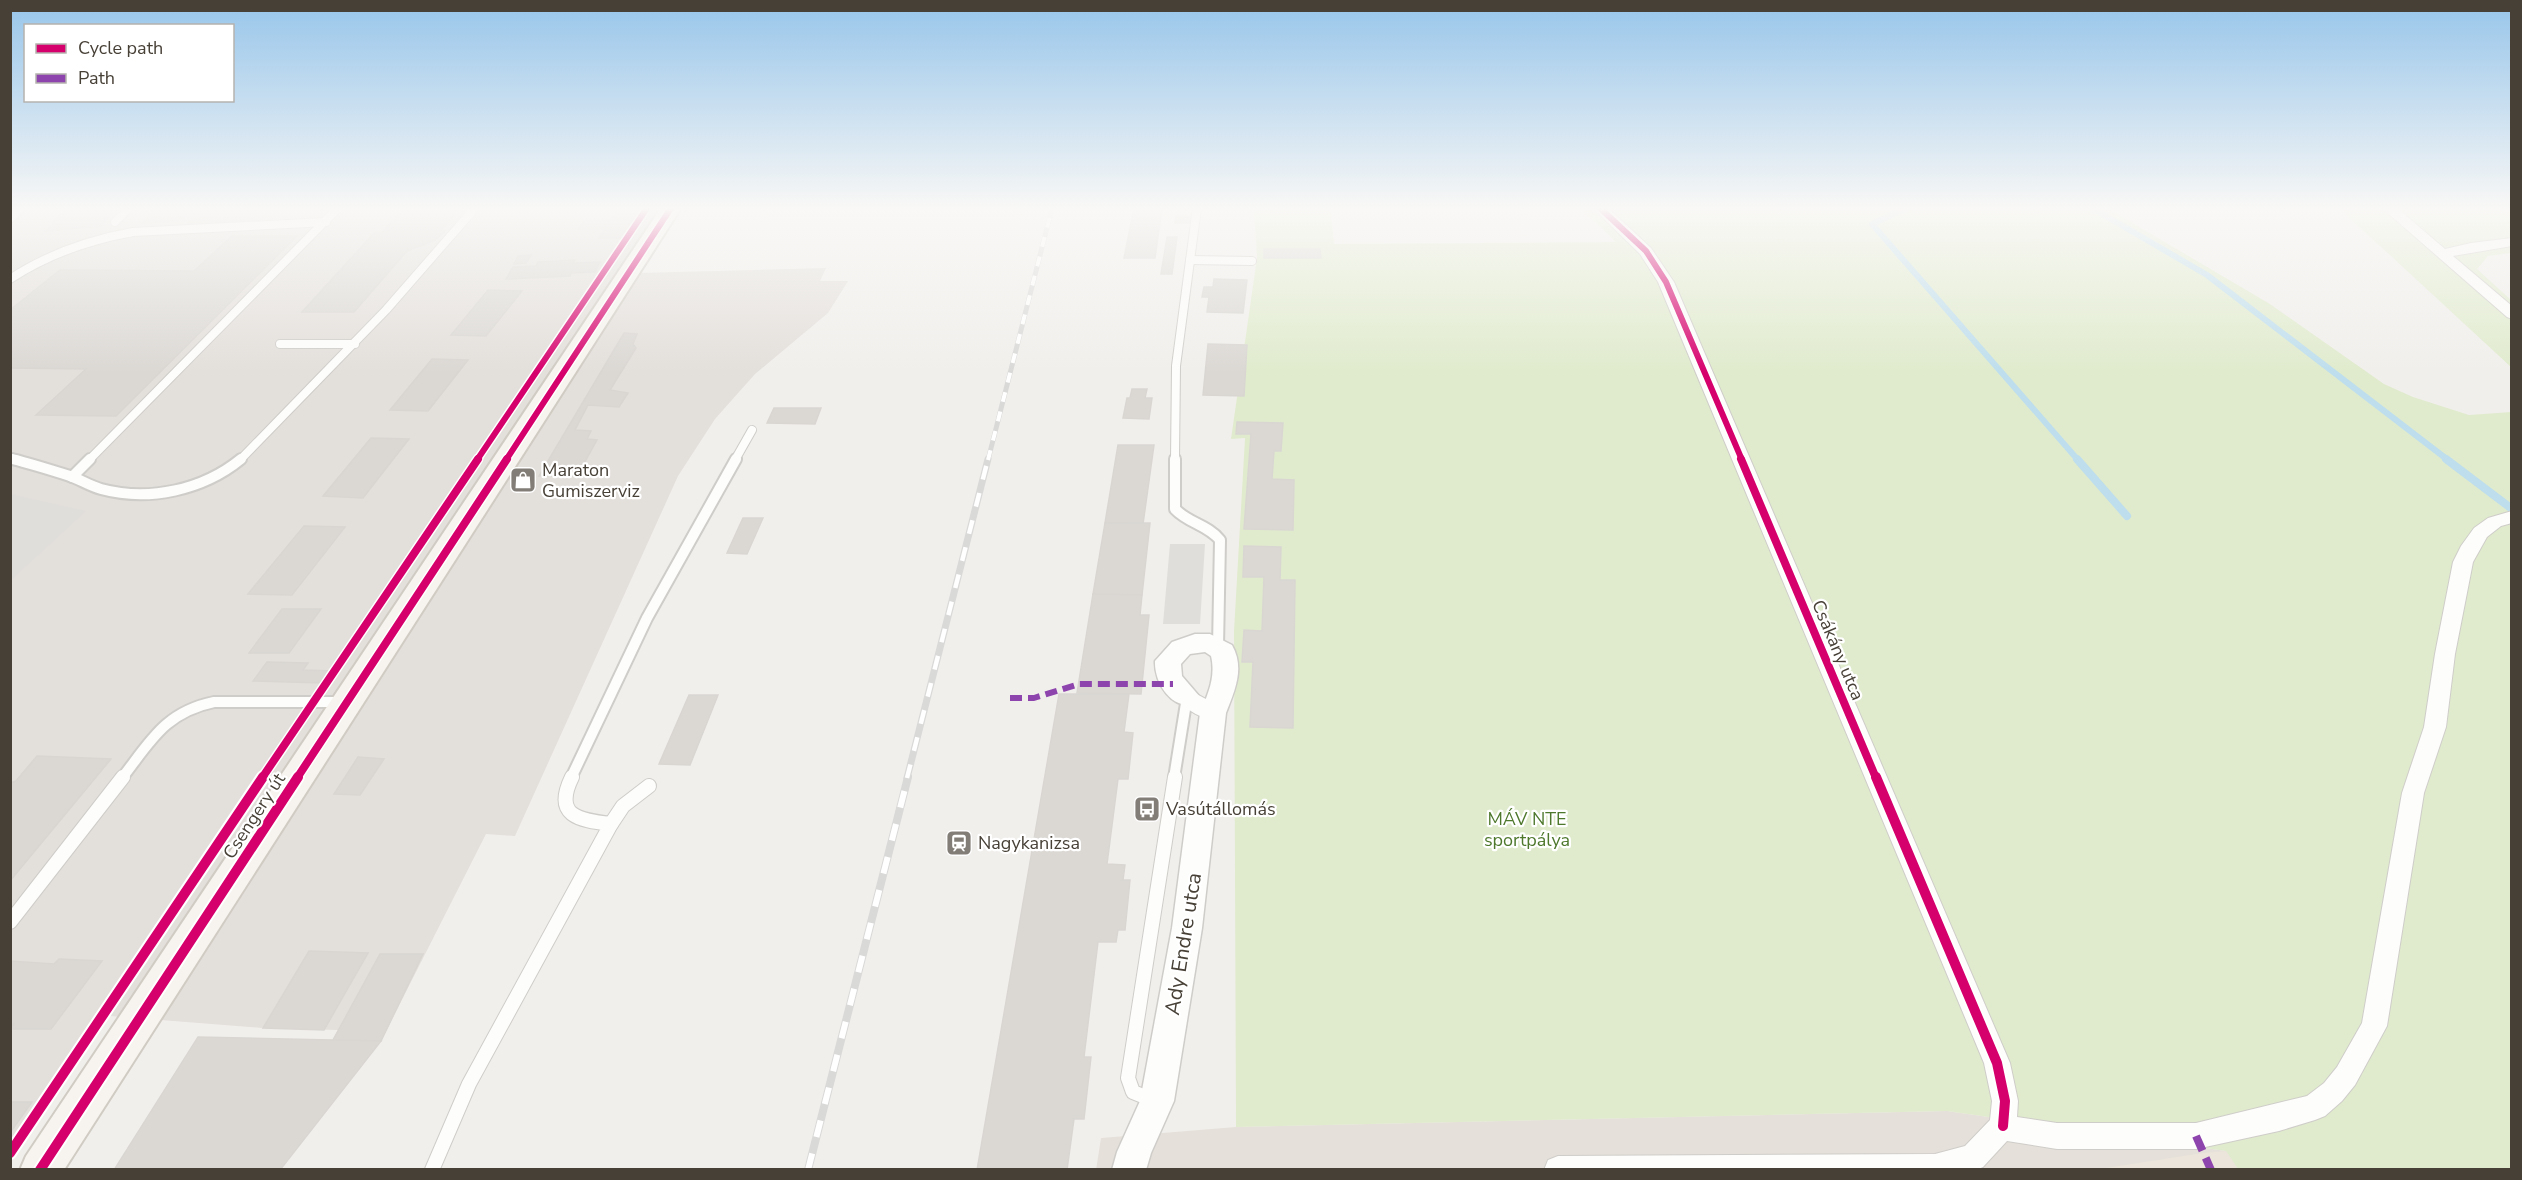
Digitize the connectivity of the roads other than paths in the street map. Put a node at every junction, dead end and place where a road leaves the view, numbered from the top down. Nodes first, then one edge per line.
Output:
1 (37, 263) edge
2 (285, 263) edge
3 (426, 263) edge
4 (635, 263) edge
5 (1190, 263) edge
6 (1654, 263) edge
7 (2453, 263) edge
8 (10, 279) edge
9 (2511, 314) edge
10 (280, 344) dead end
11 (355, 344) junction
12 (752, 430) dead end
13 (10, 458) edge
14 (72, 477) junction
15 (2509, 517) edge
16 (1218, 646) junction
17 (1187, 697) junction
18 (346, 702) junction
19 (1214, 713) junction
20 (649, 786) dead end
21 (612, 824) junction
22 (10, 922) edge
23 (1157, 1101) junction
24 (2003, 1126) junction
25 (40, 1170) edge
26 (432, 1170) edge
27 (1129, 1170) edge
28 (1558, 1170) edge

1 - 8 lane
2 - 14 lane
3 - 11 lane
4 - 18 main road, Csengery út
5 - 16 lane
6 - 24 street, Csákány utca
7 - 9 street
10 - 11 lane
11 - 14 lane
12 - 21 lane
13 - 14 lane
15 - 24 street
16 - 17 street
16 - 19 street, Ady Endre utca
17 - 19 street
17 - 23 lane
18 - 22 lane
18 - 25 main road, Csengery út
19 - 23 street, Ady Endre utca
20 - 21 lane
21 - 26 lane
23 - 27 street, Ady Endre utca
24 - 28 street

